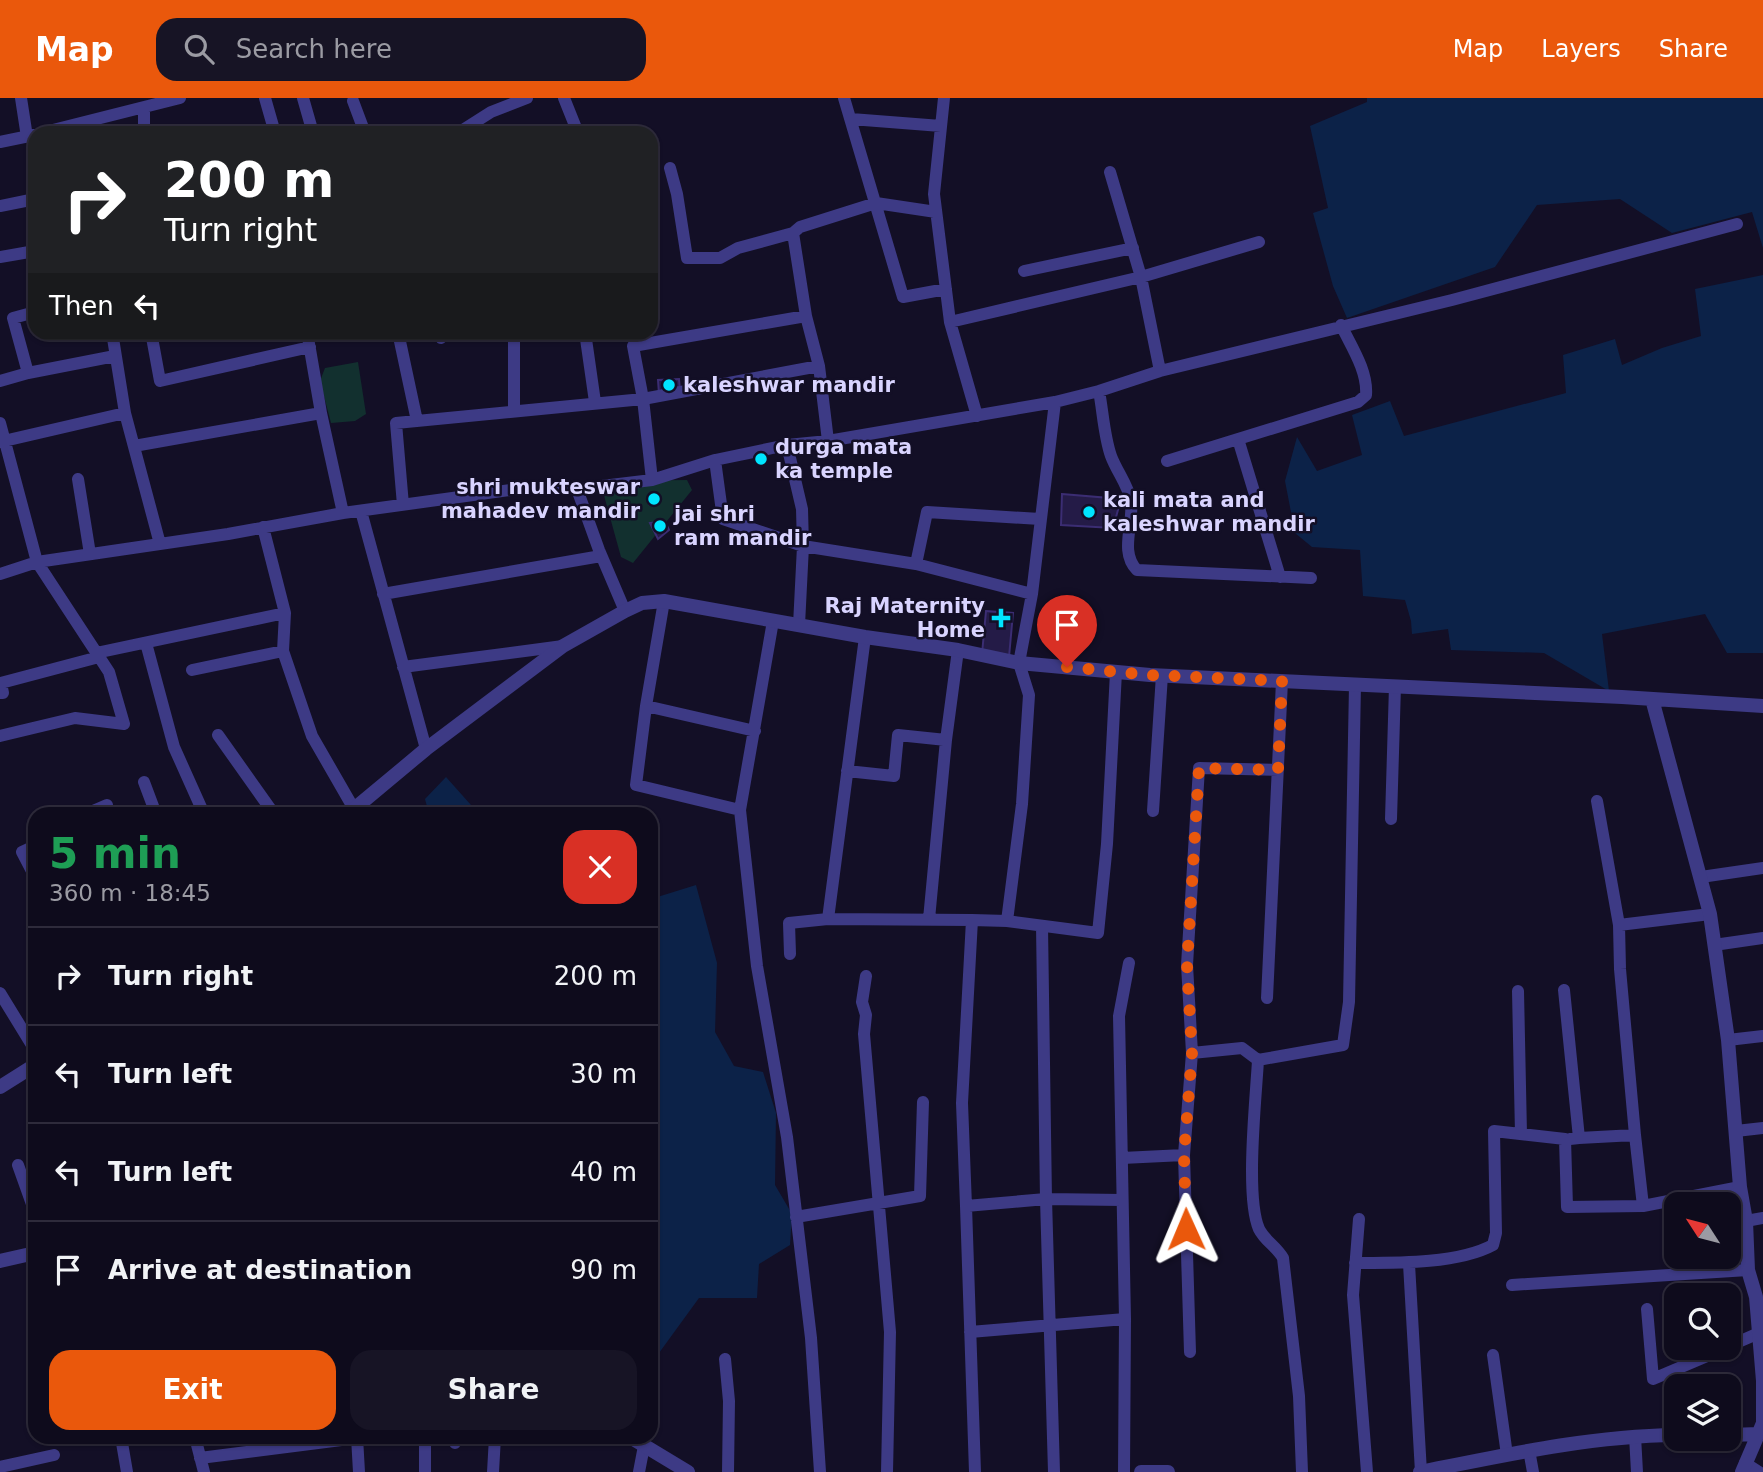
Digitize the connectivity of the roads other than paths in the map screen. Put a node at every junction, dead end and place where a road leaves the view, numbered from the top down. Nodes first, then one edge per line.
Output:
1 (21, 98) edge
2 (180, 98) edge
3 (265, 98) edge
4 (303, 98) edge
5 (564, 98) edge
6 (844, 98) edge
7 (944, 98) edge
8 (519, 99) edge
9 (353, 101) dead end
10 (144, 109) junction
11 (851, 119) junction
12 (28, 126) edge
13 (66, 126) edge
14 (144, 126) edge
15 (273, 126) edge
16 (311, 126) edge
17 (362, 126) edge
18 (479, 126) edge
19 (575, 126) edge
20 (942, 126) junction
21 (28, 137) edge
22 (0, 142) edge
23 (670, 168) dead end
24 (1110, 173) dead end
25 (28, 200) edge
26 (876, 203) junction
27 (0, 206) edge
28 (936, 212) junction
29 (1737, 224) dead end
30 (793, 233) junction
31 (1259, 242) dead end
32 (1133, 248) junction
33 (28, 252) edge
34 (0, 257) edge
35 (1024, 271) dead end
36 (1142, 277) junction
37 (946, 289) junction
38 (28, 314) edge
39 (806, 316) junction
40 (950, 322) junction
41 (1341, 326) junction
42 (113, 340) edge
43 (153, 340) edge
44 (309, 340) edge
45 (400, 340) edge
46 (514, 340) edge
47 (586, 340) edge
48 (310, 347) junction
49 (115, 356) junction
50 (819, 366) junction
51 (1160, 371) junction
52 (27, 373) junction
53 (0, 381) edge
54 (1100, 391) junction
55 (643, 399) junction
56 (1055, 401) junction
57 (595, 402) junction
58 (514, 411) junction
59 (125, 413) junction
60 (321, 413) junction
61 (977, 416) junction
62 (417, 421) junction
63 (0, 423) edge
64 (1238, 439) junction
65 (2, 441) edge
66 (828, 441) junction
67 (787, 445) junction
68 (134, 446) junction
69 (715, 460) junction
70 (1167, 461) dead end
71 (78, 479) dead end
72 (652, 480) junction
73 (577, 489) junction
74 (403, 505) junction
75 (361, 511) junction
76 (343, 513) junction
77 (1040, 519) junction
78 (263, 527) junction
79 (160, 544) junction
80 (803, 546) junction
81 (90, 554) junction
82 (601, 555) junction
83 (37, 562) junction
84 (916, 564) junction
85 (0, 574) edge
86 (1280, 577) junction
87 (1311, 578) dead end
88 (383, 594) junction
89 (1032, 594) junction
90 (664, 601) junction
91 (625, 611) junction
92 (285, 613) junction
93 (772, 621) junction
94 (799, 625) junction
95 (865, 637) junction
96 (145, 643) junction
97 (564, 646) junction
98 (958, 650) junction
99 (283, 651) junction
100 (98, 655) junction
101 (1018, 663) junction
102 (403, 667) junction
103 (192, 670) dead end
104 (1115, 672) junction
105 (1162, 675) junction
106 (1282, 681) junction
107 (0, 682) edge
108 (1355, 684) junction
109 (1395, 686) junction
110 (1652, 699) junction
111 (646, 706) junction
112 (1763, 706) edge
113 (755, 731) junction
114 (218, 735) dead end
115 (0, 736) edge
116 (946, 740) junction
117 (426, 749) junction
118 (1278, 770) junction
119 (847, 771) junction
120 (144, 782) dead end
121 (1597, 801) dead end
122 (153, 807) edge
123 (201, 807) edge
124 (269, 807) edge
125 (349, 807) edge
126 (356, 807) edge
127 (740, 810) junction
128 (1153, 811) dead end
129 (1391, 819) dead end
130 (28, 849) edge
131 (28, 864) edge
132 (1763, 869) edge
133 (1701, 877) junction
134 (1710, 914) junction
135 (828, 919) junction
136 (929, 919) junction
137 (972, 920) junction
138 (1007, 921) junction
139 (1619, 925) junction
140 (1042, 926) junction
141 (1763, 938) edge
142 (1714, 945) junction
143 (790, 954) dead end
144 (1129, 963) dead end
145 (866, 976) dead end
146 (1564, 990) dead end
147 (1518, 991) dead end
148 (0, 993) edge
149 (1267, 998) dead end
150 (1763, 1036) edge
151 (28, 1039) edge
152 (1728, 1040) junction
153 (1192, 1053) junction
154 (1258, 1060) junction
155 (28, 1069) edge
156 (0, 1087) edge
157 (923, 1102) dead end
158 (1763, 1128) edge
159 (1736, 1131) junction
160 (1521, 1134) junction
161 (1635, 1135) junction
162 (1572, 1138) junction
163 (1184, 1155) junction
164 (1122, 1158) junction
165 (18, 1165) dead end
166 (1740, 1187) junction
167 (28, 1193) edge
168 (1046, 1199) junction
169 (1122, 1200) junction
170 (878, 1204) junction
171 (966, 1206) junction
172 (1643, 1206) junction
173 (796, 1217) junction
174 (1763, 1218) edge
175 (1359, 1219) dead end
176 (1746, 1221) junction
177 (28, 1255) edge
178 (0, 1261) edge
179 (1355, 1263) junction
180 (1409, 1264) junction
181 (1748, 1270) junction
182 (1512, 1285) dead end
183 (1759, 1297) edge
184 (1647, 1309) dead end
185 (1125, 1319) junction
186 (1048, 1326) junction
187 (970, 1332) junction
188 (1759, 1333) junction
189 (1741, 1341) edge
190 (1190, 1352) dead end
191 (1493, 1355) dead end
192 (725, 1359) dead end
193 (1698, 1360) edge
194 (1763, 1381) edge
195 (1761, 1427) edge
196 (1741, 1432) edge
197 (1664, 1435) edge
198 (1635, 1436) junction
199 (122, 1444) edge
200 (197, 1444) edge
201 (254, 1444) edge
202 (306, 1444) edge
203 (357, 1444) edge
204 (425, 1444) edge
205 (495, 1444) edge
206 (641, 1444) edge
207 (644, 1446) junction
208 (1529, 1450) junction
209 (255, 1451) junction
210 (54, 1455) dead end
211 (1507, 1455) junction
212 (200, 1458) junction
213 (0, 1466) edge
214 (1744, 1467) edge
215 (1452, 1469) edge
216 (127, 1472) edge
217 (204, 1472) edge
218 (359, 1472) edge
219 (425, 1472) edge
220 (493, 1472) edge
221 (639, 1472) edge
222 (688, 1472) edge
223 (729, 1472) edge
224 (820, 1472) edge
225 (887, 1472) edge
226 (975, 1472) edge
227 (1054, 1472) edge
228 (1124, 1472) edge
229 (1141, 1472) edge
230 (1156, 1472) edge
231 (1168, 1472) edge
232 (1302, 1472) edge
233 (1367, 1472) edge
234 (1421, 1472) edge
235 (1533, 1472) edge
236 (1637, 1472) edge
237 (1759, 1472) edge

1 - 12 street
2 - 10 street
3 - 15 street
4 - 16 street
5 - 19 street
6 - 11 street
7 - 20 street
8 - 18 street
9 - 17 street
10 - 13 street
10 - 14 street
11 - 20 street
11 - 26 street
20 - 28 street
21 - 22 street
23 - 30 street
24 - 32 street
25 - 27 street
26 - 28 street
26 - 30 street
26 - 37 street
28 - 37 street
29 - 41 street
30 - 39 street
31 - 36 street
32 - 35 street
32 - 36 street
33 - 34 street
36 - 40 street
36 - 51 street
37 - 40 street
38 - 52 street
39 - 50 street
39 - 55 street
40 - 61 street
41 - 51 street
41 - 64 street
42 - 49 street
43 - 48 street
44 - 48 street
45 - 62 street
46 - 58 street
47 - 57 street
48 - 60 street
49 - 52 street
49 - 59 street
50 - 55 street
50 - 66 street
51 - 54 street
52 - 53 street
54 - 56 street
54 - 86 street
55 - 57 street
55 - 72 street
56 - 61 street
56 - 77 street
57 - 58 street
58 - 62 street
59 - 65 street
59 - 68 street
60 - 68 street
60 - 76 street
61 - 66 street
62 - 74 street
63 - 65 street
64 - 70 street
64 - 86 street
65 - 83 street
66 - 67 street
67 - 69 street
67 - 80 street
68 - 79 street
69 - 72 street
69 - 80 street
71 - 81 street
72 - 73 street
73 - 74 street
73 - 82 street
74 - 75 street
75 - 76 street
75 - 88 street
76 - 78 street
77 - 84 street
77 - 89 street
78 - 79 street
78 - 92 street
79 - 81 street
80 - 84 street
80 - 94 street
81 - 83 street
82 - 88 street
82 - 91 street
83 - 85 street
83 - 100 street
84 - 89 street
86 - 87 street
88 - 102 street
89 - 101 street
90 - 91 street
90 - 93 street
90 - 111 street
91 - 97 street
92 - 96 street
92 - 99 street
93 - 94 street
93 - 113 street
94 - 95 street
95 - 98 street
95 - 119 street
96 - 100 street
96 - 123 street
97 - 102 street
97 - 117 street
98 - 101 street
98 - 116 street
99 - 103 street
99 - 125 street
100 - 107 street
100 - 115 street
101 - 104 street
101 - 138 street
102 - 117 street
104 - 105 street
104 - 140 street
105 - 106 street
105 - 128 street
106 - 108 street
106 - 118 street
108 - 109 street
108 - 154 street
109 - 110 street
109 - 129 street
110 - 112 street
110 - 133 street
111 - 113 street
111 - 127 street
113 - 127 street
114 - 124 street
116 - 119 street
116 - 136 street
117 - 126 street
118 - 149 street
118 - 153 street
119 - 135 street
120 - 122 street
121 - 139 street
127 - 173 street
130 - 131 street
132 - 133 street
133 - 134 street
134 - 139 street
134 - 142 street
135 - 136 street
135 - 143 street
136 - 137 street
137 - 138 street
137 - 171 street
138 - 140 street
139 - 161 street
140 - 168 street
141 - 142 street
142 - 152 street
144 - 164 street
145 - 170 street
146 - 162 street
147 - 160 street
148 - 151 street
150 - 152 street
152 - 159 street
153 - 154 street
153 - 163 street
154 - 232 street
155 - 156 street
157 - 170 street
158 - 159 street
159 - 166 street
160 - 162 street
160 - 180 street
161 - 162 street
161 - 172 street
162 - 172 street
163 - 164 street
163 - 190 street
164 - 169 street
165 - 167 street
166 - 172 street
166 - 176 street
168 - 169 street
168 - 171 street
168 - 186 street
169 - 185 street
170 - 173 street
170 - 225 street
171 - 187 street
173 - 224 street
174 - 176 street
175 - 179 street
176 - 181 street
177 - 178 street
179 - 180 street
179 - 233 street
180 - 234 street
181 - 182 street
181 - 183 street
183 - 188 street
184 - 193 street
185 - 186 street
185 - 228 street
186 - 187 street
186 - 227 street
187 - 226 street
188 - 189 street
188 - 194 street
191 - 211 street
192 - 223 street
194 - 195 street
195 - 196 street
195 - 214 street
197 - 198 street
198 - 208 street
198 - 236 street
199 - 216 street
200 - 212 street
201 - 209 street
202 - 209 street
203 - 218 street
204 - 219 street
205 - 220 street
206 - 207 street
207 - 221 street
207 - 222 street
208 - 211 street
208 - 235 street
209 - 212 street
210 - 213 street
211 - 215 street
212 - 217 street
214 - 237 street
215 - 234 street
229 - 230 street
230 - 231 street

